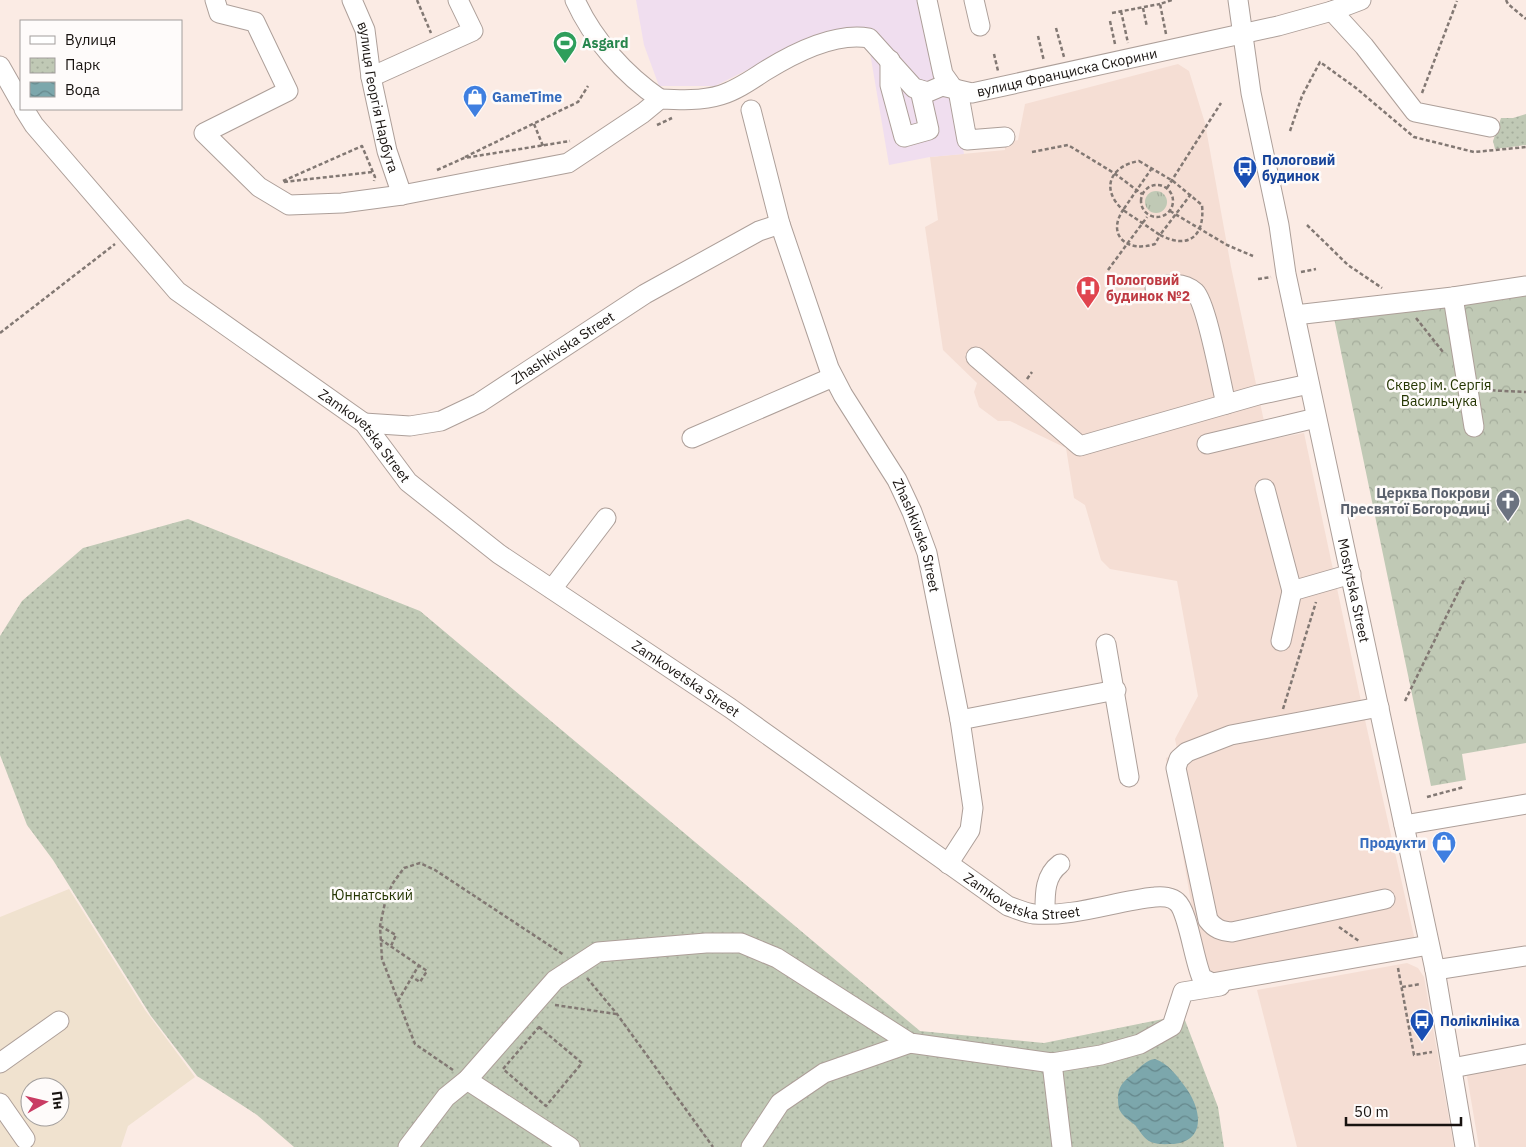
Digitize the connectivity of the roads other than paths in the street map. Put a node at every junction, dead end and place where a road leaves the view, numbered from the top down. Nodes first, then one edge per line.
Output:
1 (215, 0) edge
2 (352, 0) edge
3 (458, 0) edge
4 (575, 0) edge
5 (927, 0) edge
6 (974, 0) edge
7 (1238, 0) edge
8 (1361, 0) edge
9 (1332, 11) junction
10 (980, 26) dead end
11 (1242, 34) junction
12 (890, 60) junction
13 (0, 66) edge
14 (371, 77) junction
15 (955, 89) junction
16 (920, 90) junction
17 (660, 99) junction
18 (20, 101) edge
19 (25, 110) edge
20 (751, 110) dead end
21 (1490, 127) dead end
22 (1006, 137) dead end
23 (402, 195) junction
24 (780, 224) junction
25 (1526, 286) edge
26 (1155, 288) dead end
27 (1453, 297) junction
28 (1295, 314) junction
29 (976, 357) dead end
30 (833, 377) junction
31 (1309, 384) junction
32 (1226, 404) junction
33 (1316, 418) junction
34 (364, 423) junction
35 (1474, 427) dead end
36 (692, 438) dead end
37 (1207, 444) dead end
38 (1265, 489) dead end
39 (606, 518) dead end
40 (1351, 574) junction
41 (552, 589) junction
42 (1292, 591) junction
43 (1281, 641) dead end
44 (1106, 644) dead end
45 (1116, 690) junction
46 (1378, 707) junction
47 (960, 720) junction
48 (1129, 777) dead end
49 (1526, 804) edge
50 (1404, 825) junction
51 (948, 864) junction
52 (1060, 864) dead end
53 (1384, 900) dead end
54 (1045, 913) junction
55 (1429, 945) junction
56 (1526, 956) edge
57 (1434, 970) junction
58 (1261, 975) junction
59 (59, 1022) dead end
60 (910, 1044) junction
61 (1526, 1054) edge
62 (1052, 1063) junction
63 (0, 1064) edge
64 (1452, 1068) junction
65 (467, 1080) junction
66 (0, 1103) edge
67 (25, 1139) dead end
68 (408, 1147) edge
69 (570, 1147) edge
70 (751, 1147) edge
71 (1062, 1147) edge
72 (1465, 1147) edge

1 - 23 street
2 - 14 street, вулиця Георгія Нарбута
3 - 14 street
4 - 17 street
5 - 15 street
6 - 10 street
7 - 11 street, Mostytska Street
8 - 9 street, вулиця Франциска Скорини
9 - 11 street, вулиця Франциска Скорини
9 - 21 street
11 - 15 street, вулиця Франциска Скорини
11 - 28 street, Mostytska Street
12 - 16 street
12 - 16 street
12 - 17 street
13 - 18 street
14 - 23 street, вулиця Георгія Нарбута
15 - 16 street, вулиця Франциска Скорини
15 - 22 street
17 - 23 street
19 - 34 street, Zamkovetska Street
20 - 24 street, Zhashkivska Street
24 - 30 street, Zhashkivska Street
24 - 34 street, Zhashkivska Street
25 - 27 street
26 - 32 street
27 - 28 street
27 - 35 street
28 - 31 street, Mostytska Street
29 - 32 street
30 - 36 street
30 - 47 street, Zhashkivska Street
31 - 32 street
31 - 33 street, Mostytska Street
33 - 37 street
33 - 40 street, Mostytska Street
34 - 41 street, Zamkovetska Street
38 - 42 street
39 - 41 street
40 - 42 street
40 - 46 street, Mostytska Street
41 - 51 street, Zamkovetska Street
42 - 43 street
44 - 45 street
45 - 47 street
45 - 48 street
46 - 50 street, Mostytska Street
46 - 53 street
47 - 51 street, Zhashkivska Street
49 - 50 street
50 - 55 street, Mostytska Street
51 - 54 street, Zamkovetska Street
52 - 54 street
54 - 58 street, Zamkovetska Street
55 - 57 street, Mostytska Street
55 - 58 street, Zamkovetska Street
56 - 57 street
57 - 64 street, Mostytska Street
58 - 62 street
59 - 63 street
60 - 62 street
60 - 65 street
60 - 70 street
61 - 64 street
62 - 71 street
64 - 72 street, Mostytska Street
65 - 68 street
65 - 69 street
66 - 67 street

